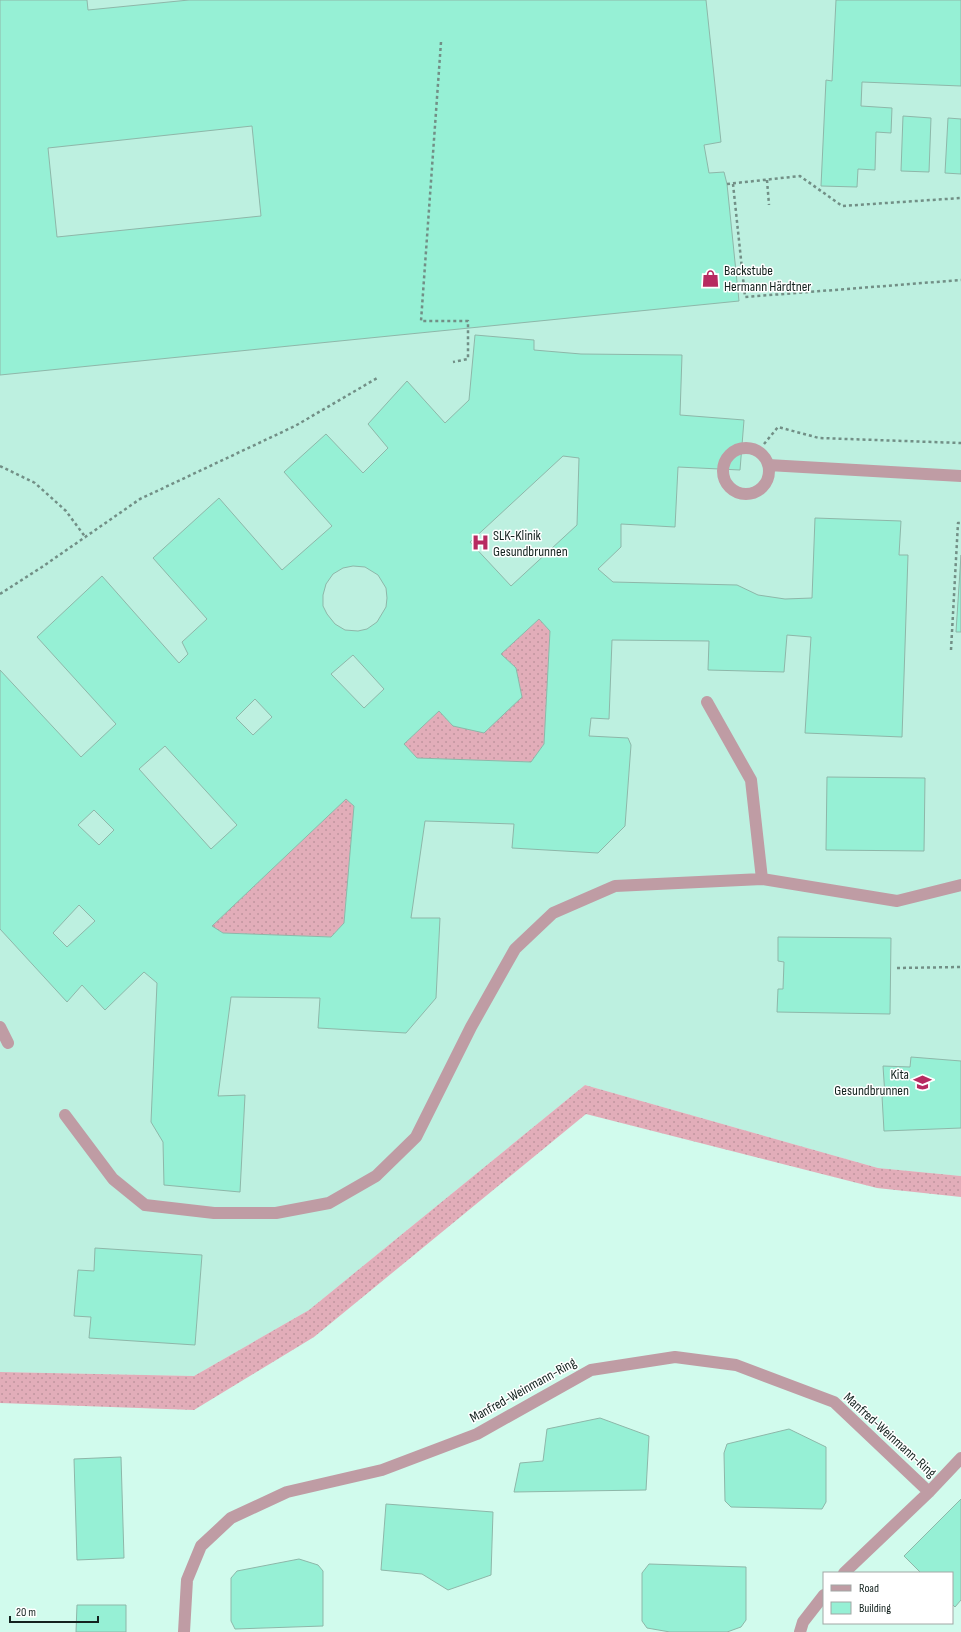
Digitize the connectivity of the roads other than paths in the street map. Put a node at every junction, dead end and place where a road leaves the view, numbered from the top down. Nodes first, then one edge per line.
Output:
1 (768, 465) junction
2 (961, 476) edge
3 (707, 702) dead end
4 (762, 879) junction
5 (961, 885) edge
6 (0, 1027) edge
7 (8, 1043) dead end
8 (64, 1115) dead end
9 (961, 1458) edge
10 (929, 1492) junction
11 (845, 1572) edge
12 (823, 1595) edge
13 (184, 1632) edge
14 (800, 1632) edge

1 - 1 street
1 - 2 street
3 - 4 street
4 - 5 street
4 - 8 street
6 - 7 street
9 - 10 street, Manfred-Weinmann-Ring
10 - 11 street, Manfred-Weinmann-Ring
10 - 13 street, Manfred-Weinmann-Ring
12 - 14 street

